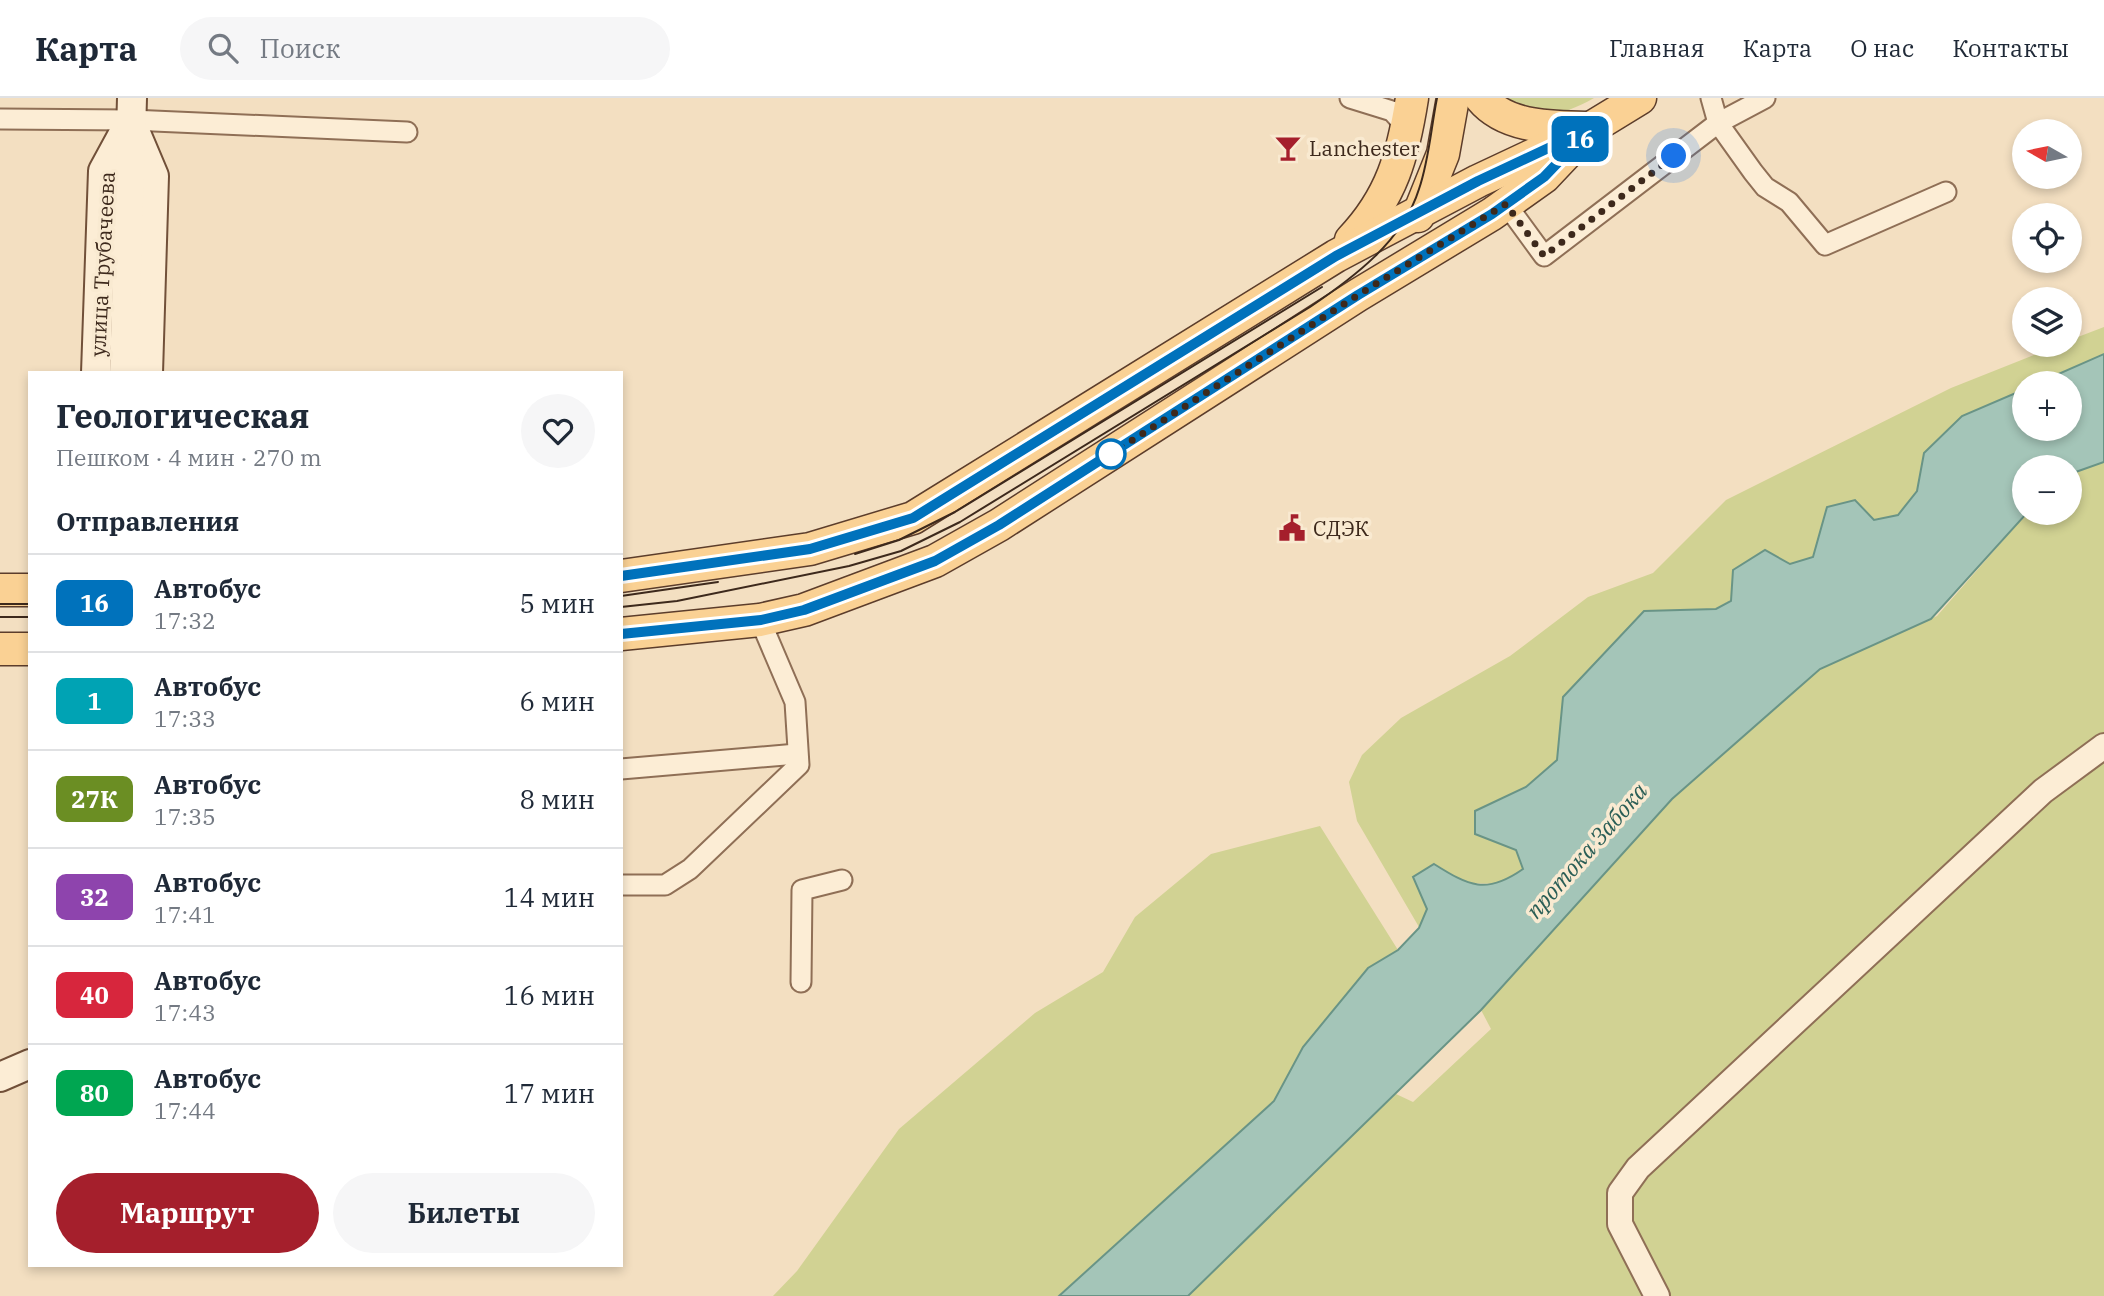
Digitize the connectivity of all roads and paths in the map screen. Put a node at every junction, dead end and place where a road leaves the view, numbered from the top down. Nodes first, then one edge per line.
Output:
1 (1350, 98) edge
2 (1453, 98) edge
3 (1481, 98) edge
4 (1640, 98) edge
5 (1711, 98) edge
6 (1765, 98) edge
7 (131, 109) edge
8 (1409, 115) edge
9 (0, 118) edge
10 (1718, 123) junction
11 (1591, 128) junction
12 (407, 132) dead end
13 (1443, 154) junction
14 (1478, 181) junction
15 (1946, 192) dead end
16 (1506, 204) junction
17 (1422, 209) junction
18 (1336, 256) junction
19 (1358, 295) junction
20 (96, 371) edge
21 (124, 371) edge
22 (148, 371) edge
23 (623, 576) edge
24 (0, 590) edge
25 (28, 590) edge
26 (761, 620) junction
27 (623, 634) edge
28 (0, 649) edge
29 (28, 649) edge
30 (2104, 747) edge
31 (797, 754) junction
32 (623, 769) edge
33 (842, 880) dead end
34 (623, 886) edge
35 (801, 982) dead end
36 (28, 1065) edge
37 (0, 1077) edge
38 (1657, 1296) edge

1 - 8 street
2 - 13 main road
3 - 11 main road
4 - 11 main road
5 - 10 street
6 - 10 street
7 - 9 street
7 - 12 street
7 - 20 main road, улица Трубачеева
7 - 21 main road, улица Трубачеева
7 - 22 main road, улица Трубачеева
8 - 13 main road
8 - 18 main road
10 - 15 street
10 - 16 street
11 - 14 main road
11 - 16 main road
13 - 14 main road
13 - 17 main road
14 - 16 main road
14 - 17 main road
16 - 19 main road
17 - 18 main road
17 - 19 main road
18 - 23 main road
19 - 26 main road
24 - 25 main road
26 - 27 main road
26 - 31 street
28 - 29 main road
30 - 38 street
31 - 32 street
31 - 34 street
33 - 35 street
36 - 37 main road

